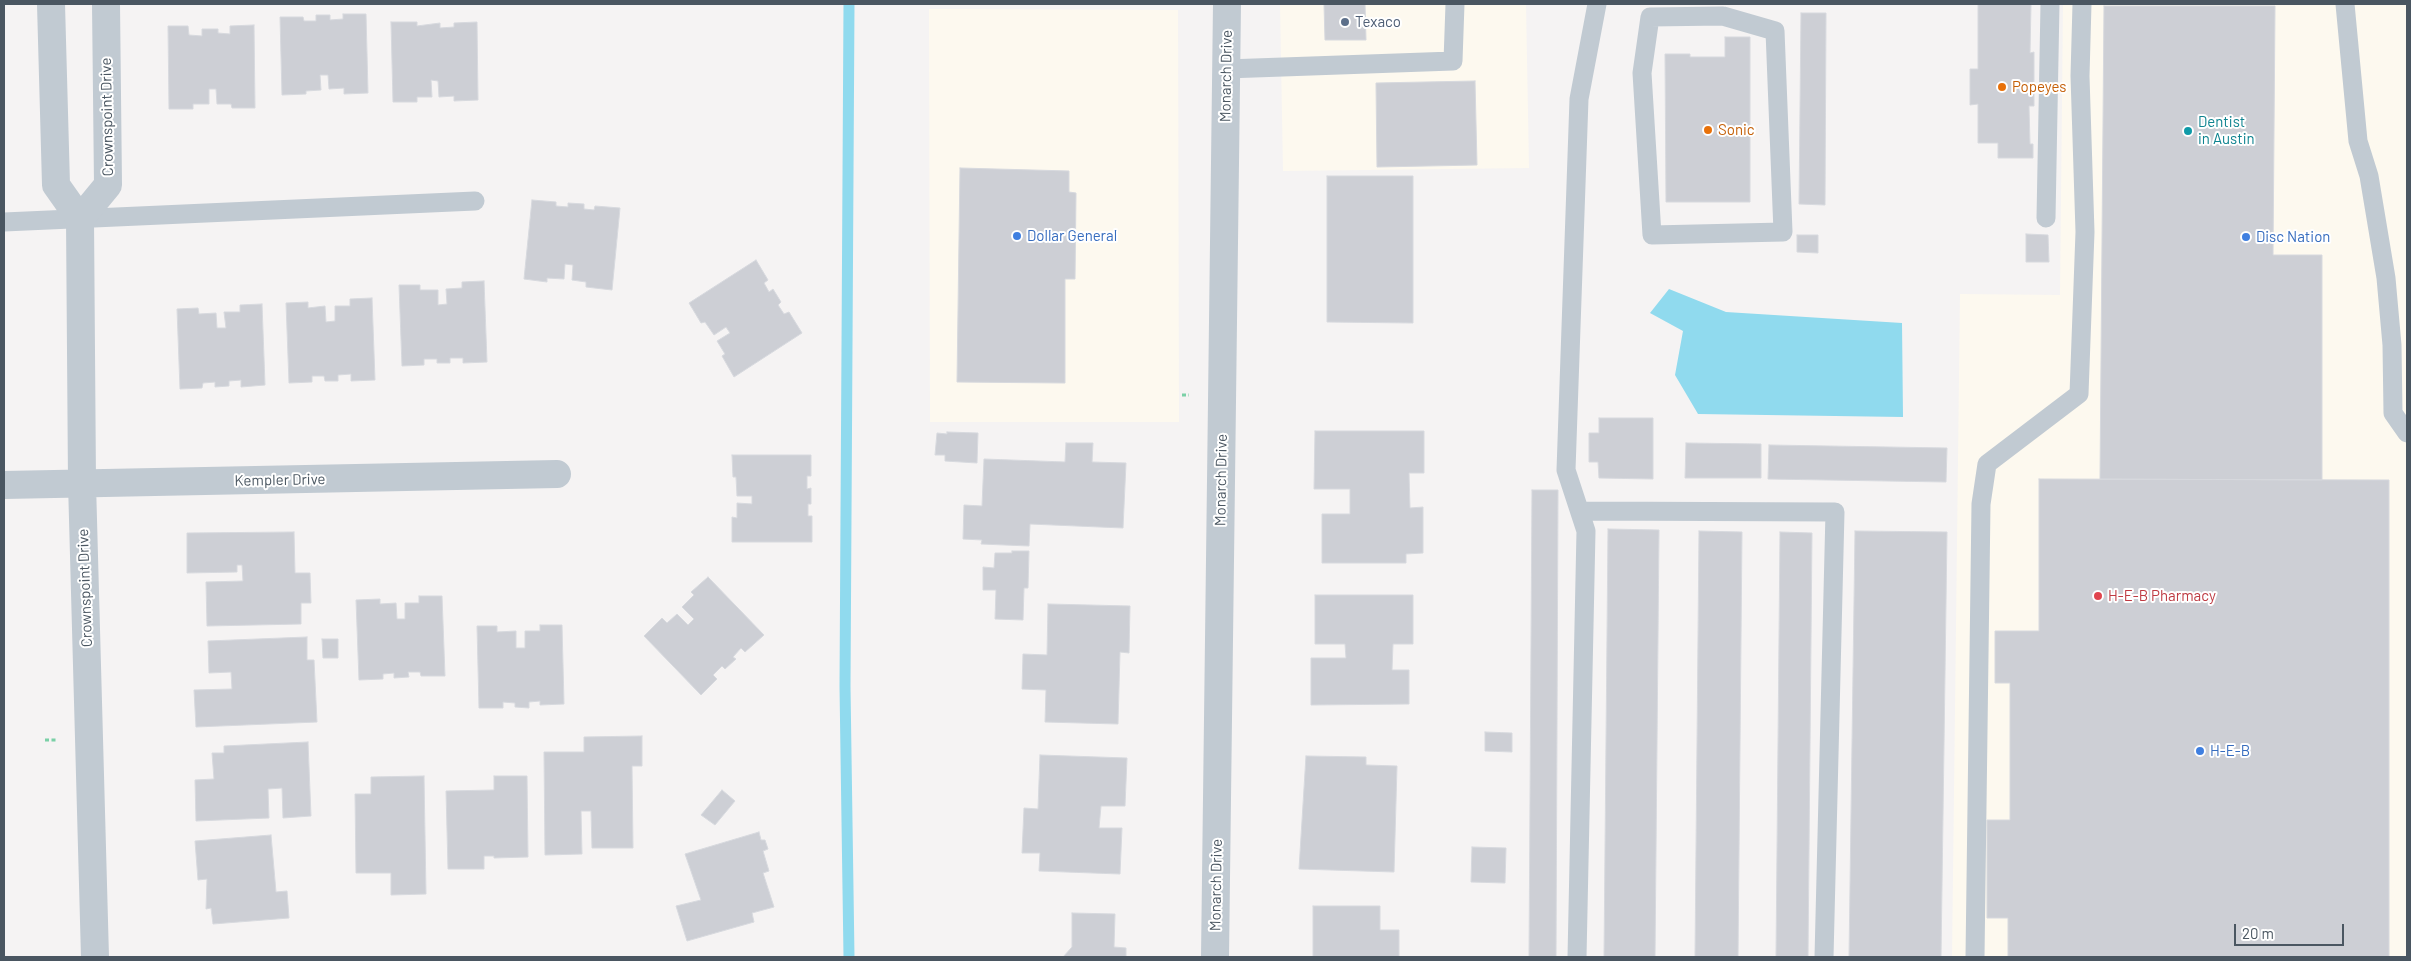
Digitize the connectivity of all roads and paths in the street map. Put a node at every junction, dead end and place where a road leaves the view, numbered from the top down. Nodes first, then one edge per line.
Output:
1 (51, 4) edge
2 (106, 4) edge
3 (1227, 4) edge
4 (1455, 4) edge
5 (1597, 4) edge
6 (2050, 4) edge
7 (2082, 4) edge
8 (2345, 4) edge
9 (1650, 17) joint
10 (1226, 69) junction
11 (476, 201) dead end
12 (2046, 218) dead end
13 (80, 219) junction
14 (4, 222) edge
15 (2407, 433) edge
16 (557, 474) dead end
17 (82, 483) junction
18 (4, 485) edge
19 (1580, 511) junction
20 (96, 957) edge
21 (1215, 957) edge
22 (1577, 957) edge
23 (1824, 957) edge
24 (1975, 957) edge

1 - 13 street
2 - 13 street, Crownspoint Drive
3 - 10 street, Monarch Drive
4 - 10 lane
5 - 19 lane
6 - 12 lane
7 - 24 lane
8 - 15 lane
9 - 9 lane
10 - 21 street, Monarch Drive
11 - 13 lane
13 - 14 lane
13 - 17 street, Crownspoint Drive
16 - 17 street, Kempler Drive
17 - 18 street, Kempler Drive
17 - 20 street, Crownspoint Drive
19 - 22 lane
19 - 23 lane

